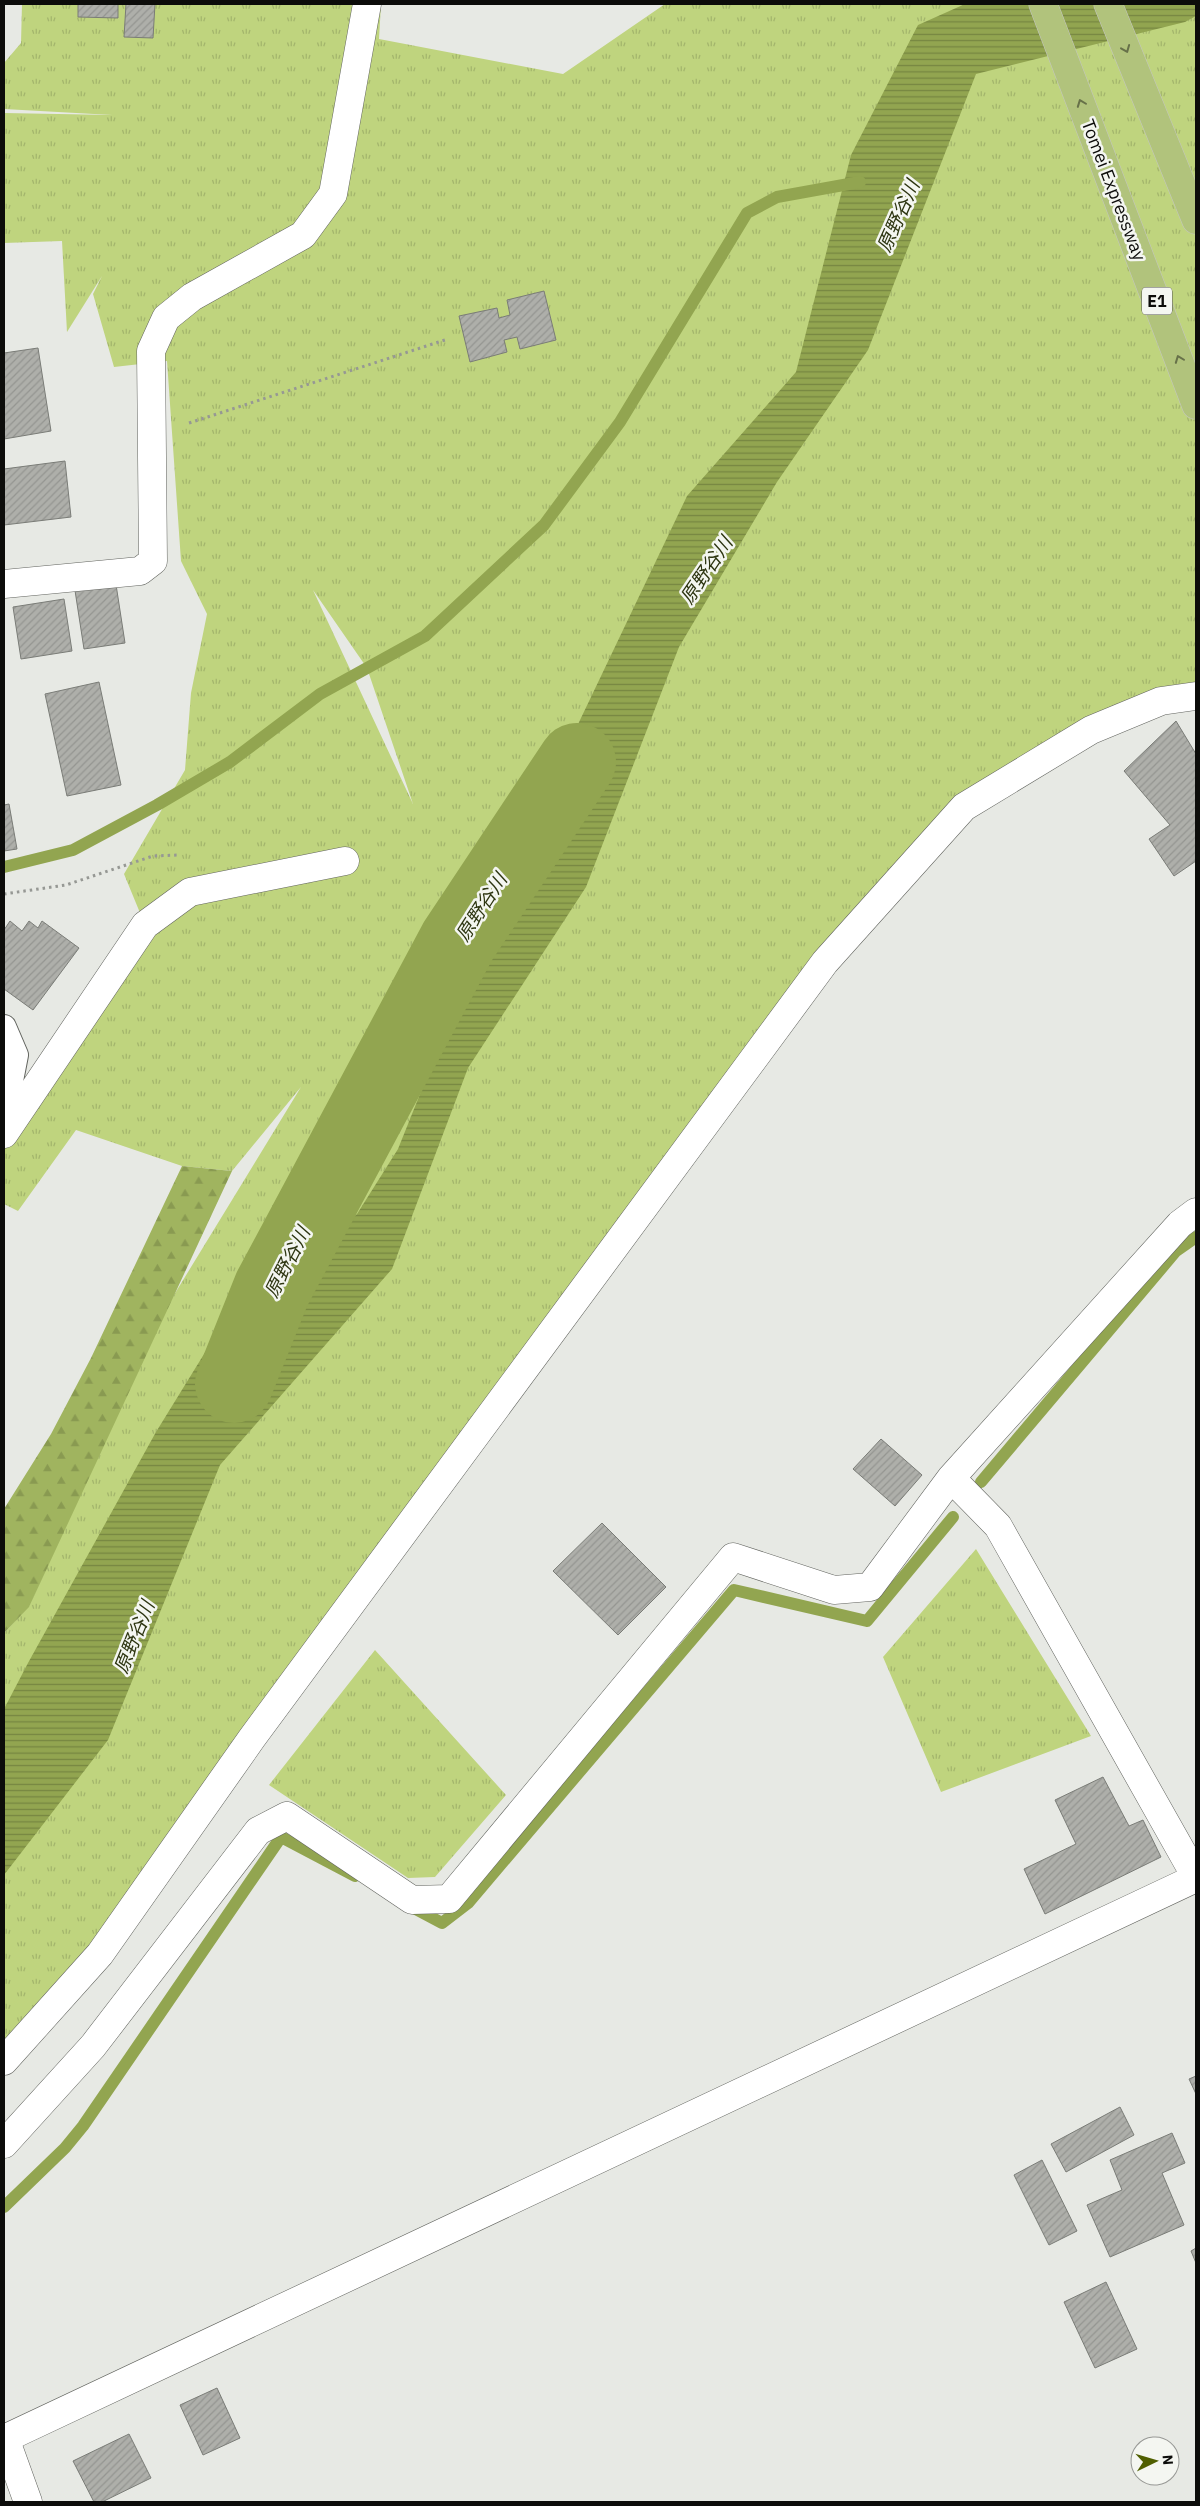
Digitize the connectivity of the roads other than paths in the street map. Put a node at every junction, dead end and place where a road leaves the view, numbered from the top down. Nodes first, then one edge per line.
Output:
1 (367, 4) edge
2 (1043, 4) edge
3 (1108, 4) edge
4 (1196, 220) edge
5 (1196, 405) edge
6 (4, 584) edge
7 (1196, 696) edge
8 (345, 861) dead end
9 (4, 1027) edge
10 (4, 1098) edge
11 (4, 1134) edge
12 (1196, 1212) edge
13 (951, 1478) junction
14 (1196, 1878) edge
15 (4, 2061) edge
16 (4, 2144) edge
17 (4, 2438) edge
18 (28, 2502) edge

1 - 6 street
5 -> 2 highway, Tomei Expressway / E1
3 -> 4 highway
7 - 15 street
8 - 11 street
9 - 10 lane
12 - 13 street
13 - 14 street
13 - 16 street
14 - 17 street
17 - 18 street

